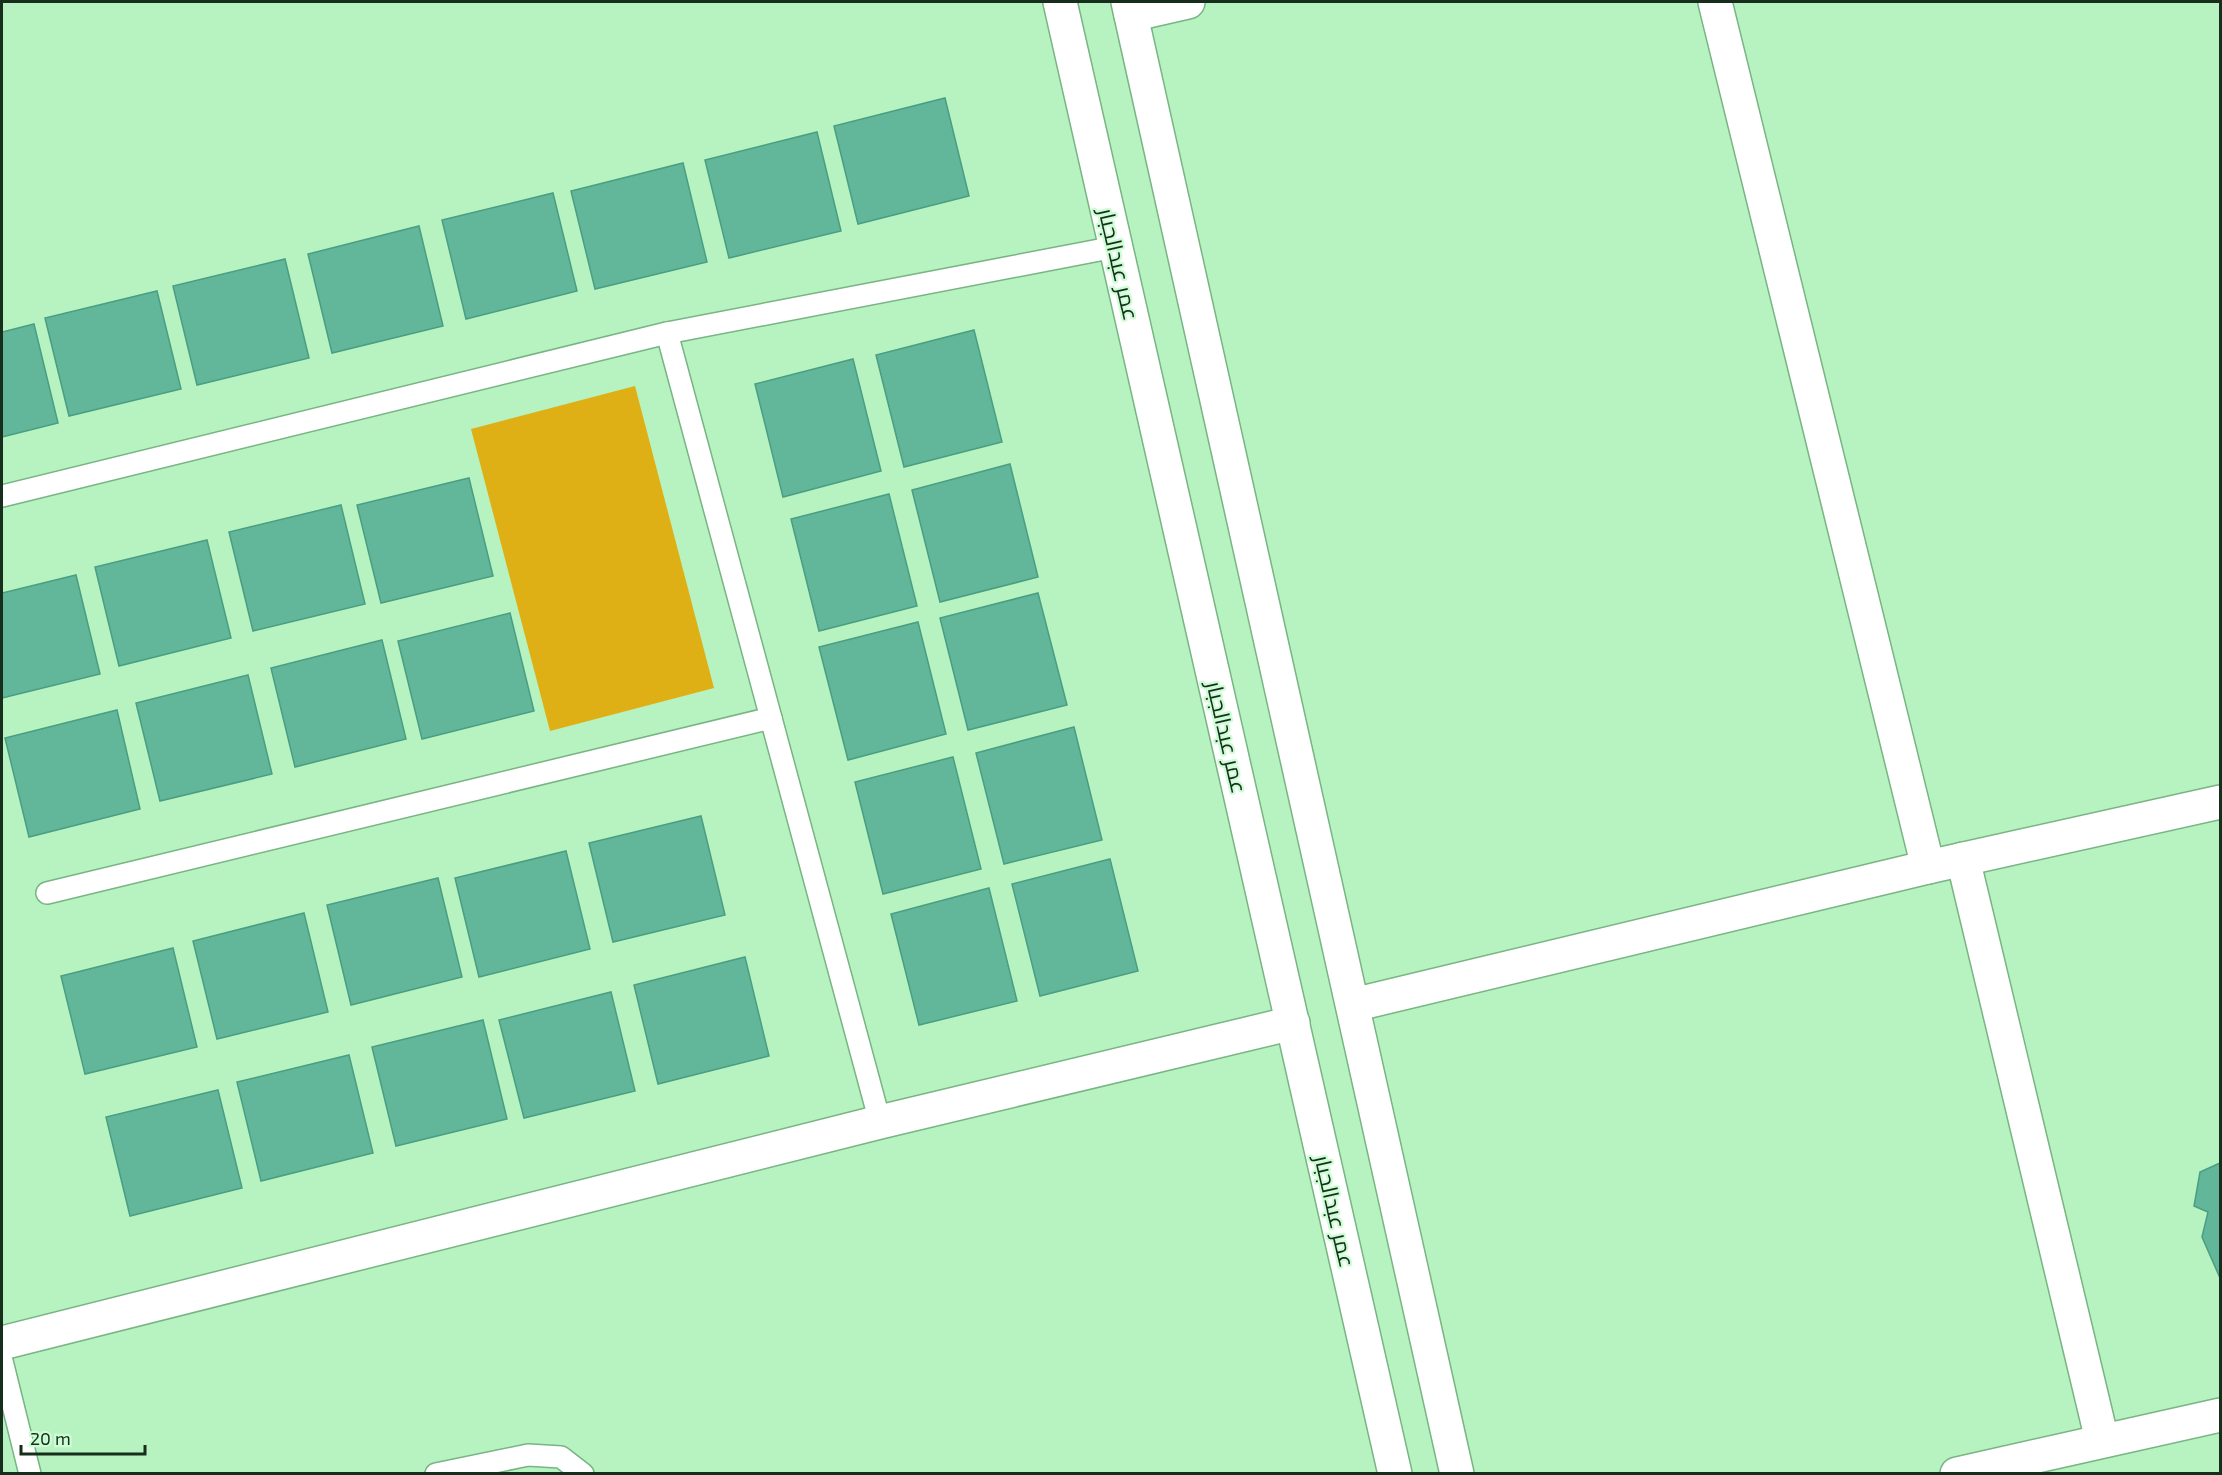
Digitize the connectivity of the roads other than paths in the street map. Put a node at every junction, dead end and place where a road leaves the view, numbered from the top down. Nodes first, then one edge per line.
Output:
1 (1060, 2) edge
2 (1188, 2) edge
3 (1715, 2) edge
4 (1129, 8) edge
5 (1115, 247) junction
6 (667, 333) junction
7 (2, 496) edge
8 (771, 718) junction
9 (2220, 802) edge
10 (1963, 860) junction
11 (1928, 867) junction
12 (47, 893) dead end
13 (1353, 1005) junction
14 (1293, 1023) junction
15 (880, 1122) junction
16 (2, 1343) edge
17 (2, 1361) edge
18 (2220, 1415) edge
19 (2102, 1440) junction
20 (2048, 1463) edge
21 (30, 1473) edge
22 (444, 1473) edge
23 (583, 1473) edge
24 (1395, 1473) edge
25 (1457, 1473) edge
26 (1958, 1473) edge

1 - 5 street, عمر عبدالجبار
2 - 4 street
3 - 11 street
4 - 13 street
5 - 6 lane
5 - 14 street, عمر عبدالجبار
6 - 7 lane
6 - 8 lane
8 - 12 lane
8 - 15 lane
9 - 10 street
10 - 11 street
10 - 19 street
11 - 13 street
13 - 25 street
14 - 15 street
14 - 24 street, عمر عبدالجبار
15 - 16 street
17 - 21 lane
18 - 19 street
19 - 20 street
20 - 26 street
22 - 23 lane

